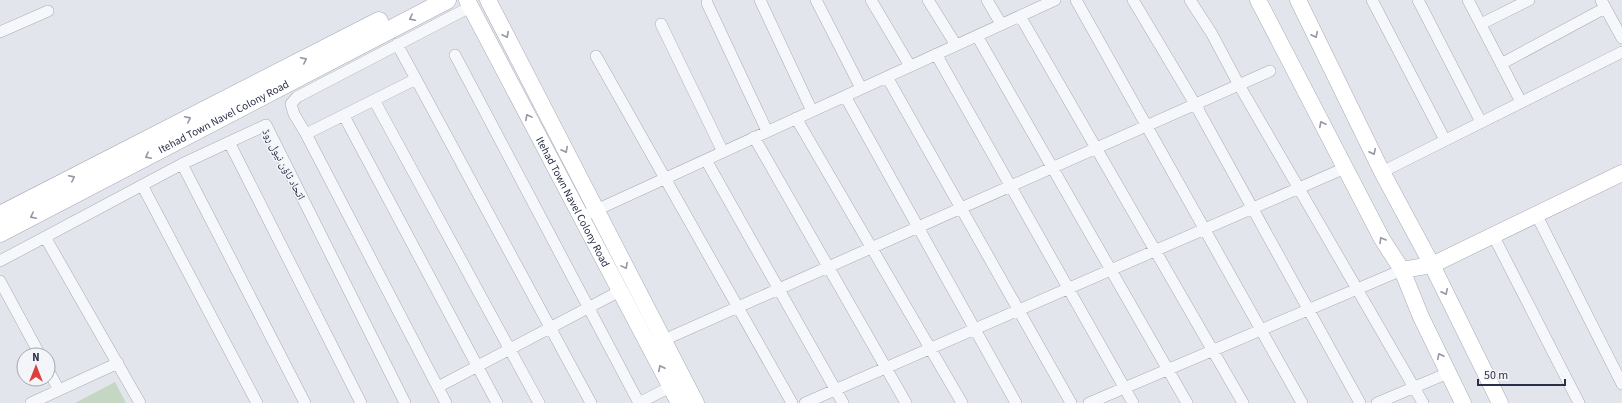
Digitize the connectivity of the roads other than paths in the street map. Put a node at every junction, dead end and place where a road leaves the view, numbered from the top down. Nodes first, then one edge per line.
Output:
1 (421, 0) edge
2 (447, 0) edge
3 (488, 0) edge
4 (760, 0) edge
5 (816, 0) edge
6 (871, 0) edge
7 (928, 0) edge
8 (987, 0) edge
9 (1076, 0) edge
10 (1133, 0) edge
11 (1190, 0) edge
12 (1258, 0) edge
13 (1298, 0) edge
14 (1372, 0) edge
15 (1418, 0) edge
16 (1468, 0) edge
17 (1528, 0) edge
18 (1048, 1) edge
19 (706, 3) dead end
20 (468, 4) edge
21 (1603, 4) edge
22 (48, 11) dead end
23 (1020, 16) junction
24 (661, 24) dead end
25 (1001, 24) junction
26 (1481, 24) junction
27 (0, 32) edge
28 (977, 36) junction
29 (1622, 38) edge
30 (398, 44) junction
31 (956, 45) junction
32 (1622, 52) edge
33 (936, 54) junction
34 (455, 55) dead end
35 (596, 56) dead end
36 (1501, 64) junction
37 (910, 66) junction
38 (1270, 71) dead end
39 (887, 77) junction
40 (416, 79) junction
41 (1239, 85) junction
42 (862, 88) junction
43 (844, 96) junction
44 (374, 100) junction
45 (1521, 102) junction
46 (1195, 104) junction
47 (812, 111) junction
48 (344, 116) junction
49 (796, 118) junction
50 (1481, 122) junction
51 (1146, 126) junction
52 (767, 132) junction
53 (306, 134) junction
54 (754, 138) junction
55 (1446, 140) junction
56 (229, 142) junction
57 (1096, 148) junction
58 (723, 152) junction
59 (706, 160) junction
60 (182, 164) junction
61 (1052, 168) junction
62 (1345, 168) junction
63 (1382, 172) junction
64 (1622, 173) edge
65 (665, 178) junction
66 (142, 185) junction
67 (1010, 186) junction
68 (1298, 188) junction
69 (961, 208) junction
70 (1252, 208) junction
71 (596, 210) junction
72 (1536, 214) junction
73 (0, 215) edge
74 (581, 217) junction
75 (918, 228) junction
76 (1204, 229) junction
77 (0, 233) edge
78 (1493, 235) junction
79 (45, 237) junction
80 (872, 248) junction
81 (1155, 250) junction
82 (0, 261) edge
83 (1432, 265) junction
84 (828, 267) junction
85 (1111, 270) junction
86 (1402, 270) junction
87 (0, 281) edge
88 (1068, 288) junction
89 (779, 289) junction
90 (1357, 289) junction
91 (620, 291) junction
92 (589, 308) junction
93 (738, 308) junction
94 (1308, 309) junction
95 (1018, 310) junction
96 (550, 328) junction
97 (974, 329) junction
98 (1261, 330) junction
99 (664, 340) junction
100 (36, 347) edge
101 (650, 347) junction
102 (510, 349) junction
103 (930, 349) junction
104 (1213, 350) junction
105 (118, 362) junction
106 (477, 366) junction
107 (886, 368) junction
108 (1168, 370) junction
109 (1448, 373) junction
110 (1622, 384) edge
111 (56, 385) edge
112 (438, 387) junction
113 (670, 387) junction
114 (1124, 388) junction
115 (1414, 388) junction
116 (59, 390) junction
117 (836, 390) junction
118 (31, 403) edge
119 (140, 403) edge
120 (257, 403) edge
121 (306, 403) edge
122 (361, 403) edge
123 (405, 403) edge
124 (446, 403) edge
125 (497, 403) edge
126 (539, 403) edge
127 (591, 403) edge
128 (639, 403) edge
129 (679, 403) edge
130 (696, 403) edge
131 (792, 403) edge
132 (805, 403) edge
133 (843, 403) edge
134 (906, 403) edge
135 (962, 403) edge
136 (1016, 403) edge
137 (1071, 403) edge
138 (1089, 403) edge
139 (1133, 403) edge
140 (1187, 403) edge
141 (1243, 403) edge
142 (1302, 403) edge
143 (1360, 403) edge
144 (1377, 403) edge
145 (1423, 403) edge
146 (1463, 403) edge
147 (1500, 403) edge
148 (1579, 403) edge

73 -> 1 main road, Itehad Town Navel Colony Road
2 -> 77 main road, Itehad Town Navel Colony Road
3 -> 71 street, Itehad Town Navel Colony Road
4 - 47 street
5 - 42 street
6 - 37 street
7 - 31 street
8 - 25 street
9 - 51 street
10 - 46 street
11 - 41 street
62 -> 12 street
13 -> 63 street
14 - 55 street
15 - 50 street
16 - 26 street
17 - 26 street
18 - 23 street
19 - 52 street
20 - 30 street
74 -> 20 street, Itehad Town Navel Colony Road
21 - 29 street
21 - 36 street
22 - 27 street
23 - 25 street
23 - 57 street
24 - 58 street
25 - 28 street
26 - 36 street
28 - 31 street
28 - 61 street
30 - 40 street
30 - 53 street
31 - 33 street
32 - 45 street
33 - 37 street
33 - 67 street
34 - 92 street
35 - 65 street
36 - 45 street
37 - 39 street
38 - 41 street
39 - 42 street
39 - 69 street
40 - 44 street
40 - 96 street
41 - 46 street
41 - 68 street
42 - 43 street
43 - 47 street
43 - 75 street
44 - 48 street
44 - 102 street
45 - 50 street
46 - 51 street
46 - 70 street
47 - 49 street
48 - 53 street
48 - 106 street
49 - 52 street
49 - 80 street
50 - 55 street
51 - 57 street
51 - 76 street
52 - 54 street
53 - 112 street
54 - 58 street
54 - 84 street
55 - 63 street
56 - 60 street, اتحاد ٹاؤن نیول روڈ
56 - 122 street
56 - 123 street, اتحاد ٹاؤن نیول روڈ
57 - 61 street
57 - 81 street
58 - 59 street
59 - 65 street
59 - 89 street
60 - 66 street, اتحاد ٹاؤن نیول روڈ
60 - 121 street
61 - 67 street
61 - 85 street
62 - 68 street
86 -> 62 street
63 - 83 street
64 - 72 street
65 - 71 street
65 - 93 street
66 - 79 street, اتحاد ٹاؤن نیول روڈ
66 - 120 street
67 - 69 street
67 - 88 street
68 - 70 street
68 - 90 street
69 - 75 street
69 - 95 street
70 - 76 street
70 - 94 street
71 - 74 street
71 -> 99 street, Itehad Town Navel Colony Road
72 - 78 street
72 - 110 street
74 - 91 street, Itehad Town Navel Colony Road
75 - 80 street
75 - 97 street
76 - 81 street
76 - 98 street
78 - 83 street
78 - 148 street
79 - 82 street, اتحاد ٹاؤن نیول روڈ
79 - 105 street
80 - 84 street
80 - 103 street
81 - 85 street
81 - 104 street
83 - 86 street
83 -> 147 street
84 - 89 street
84 - 107 street
85 - 88 street
85 - 108 street
86 - 90 street
109 -> 86 street
87 - 100 street
88 - 95 street
88 - 114 street
89 - 93 street
89 - 117 street
90 - 94 street
90 - 115 street
91 - 92 street
91 - 101 street, Itehad Town Navel Colony Road
92 - 96 street
92 - 128 street
93 - 99 street
93 - 131 street
94 - 98 street
94 - 143 street
95 - 97 street
95 - 137 street
96 - 102 street
96 - 127 street
97 - 103 street
97 - 136 street
98 - 104 street
98 - 142 street
99 - 101 street
99 - 130 street, Itehad Town Navel Colony Road
113 -> 101 street, Itehad Town Navel Colony Road
102 - 106 street
102 - 126 street
103 - 107 street
103 - 135 street
104 - 108 street
104 - 141 street
105 - 116 street
105 - 119 street
106 - 112 street
106 - 125 street
107 - 117 street
107 - 134 street
108 - 114 street
108 - 140 street
109 - 115 street
109 - 146 street
111 - 116 street
112 - 124 street
113 - 128 street
113 - 129 street, Itehad Town Navel Colony Road
114 - 138 street
114 - 139 street
115 - 144 street
115 - 145 street
116 - 118 street
117 - 132 street
117 - 133 street

